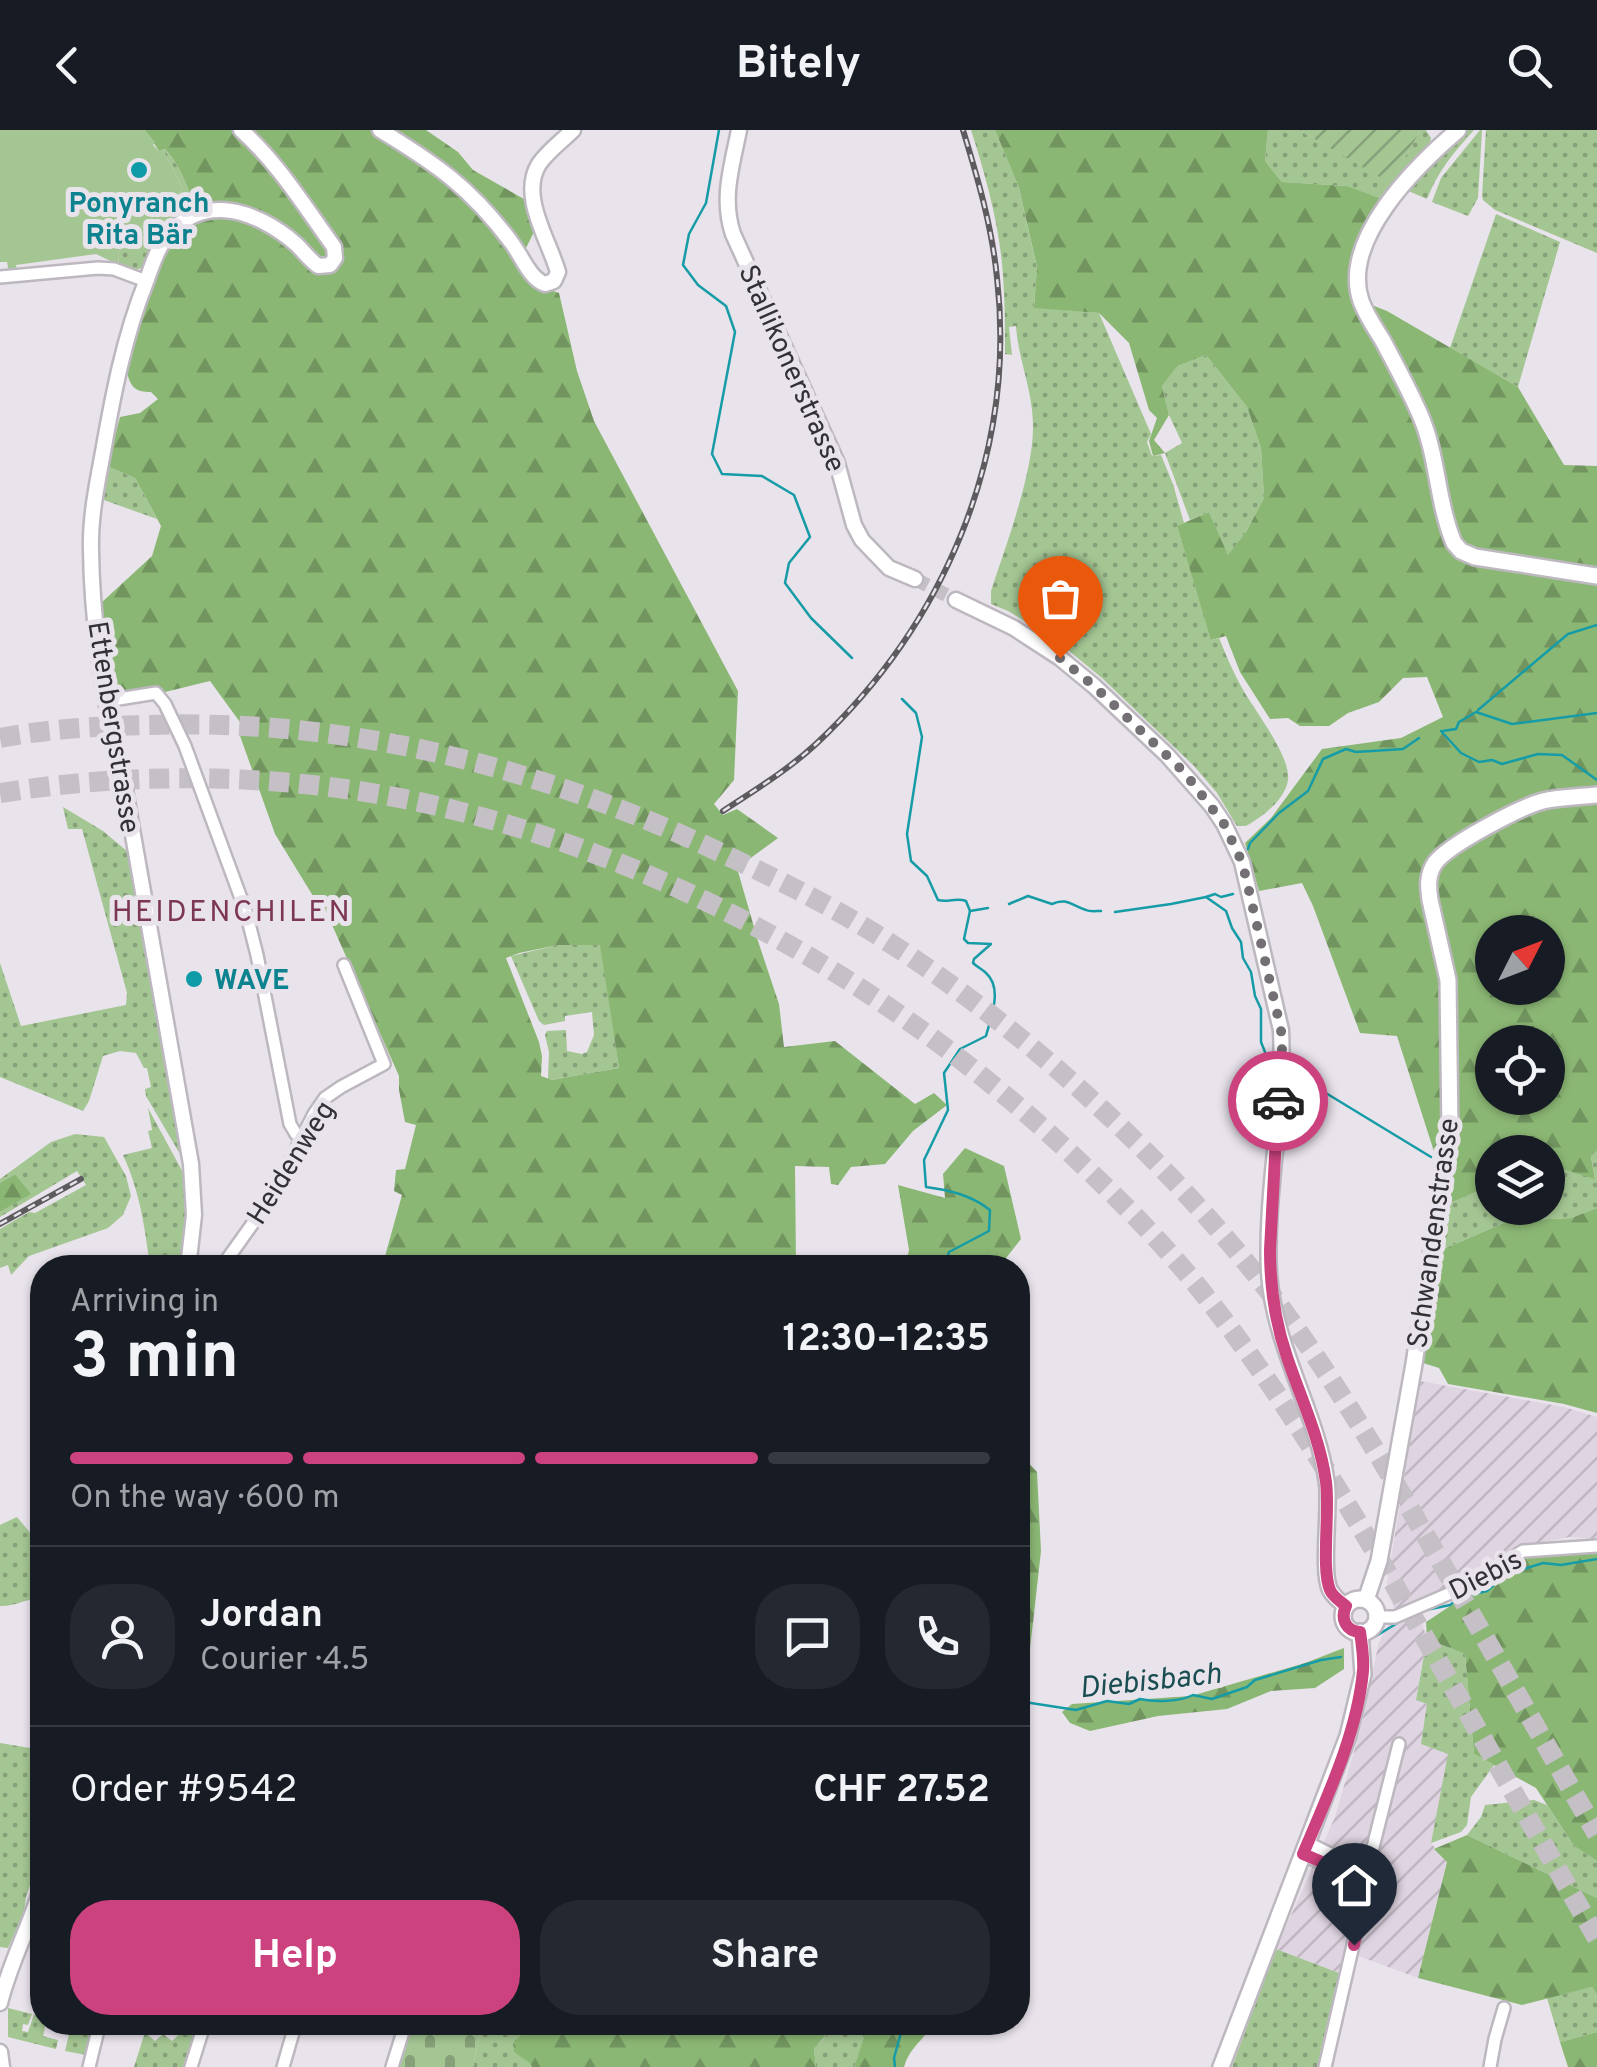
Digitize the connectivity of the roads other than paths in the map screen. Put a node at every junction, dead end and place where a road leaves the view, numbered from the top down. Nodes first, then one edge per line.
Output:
1 (241, 130) edge
2 (380, 130) edge
3 (573, 130) edge
4 (739, 130) edge
5 (1458, 130) edge
6 (0, 278) edge
7 (146, 281) junction
8 (1597, 576) edge
9 (915, 579) tunnel mouth
10 (956, 600) tunnel mouth
11 (106, 701) junction
12 (1597, 795) edge
13 (344, 965) dead end
14 (302, 1138) junction
15 (189, 1255) edge
16 (230, 1255) edge
17 (1597, 1546) edge
18 (1366, 1600) junction
19 (1346, 1606) junction
20 (1376, 1617) junction
21 (1360, 1632) junction
22 (1398, 1744) dead end
23 (1306, 1849) junction
24 (1355, 1876) junction
25 (30, 1919) edge
26 (6, 1955) edge
27 (0, 2003) edge
28 (1504, 2008) dead end
29 (97, 2035) edge
30 (201, 2035) edge
31 (293, 2035) edge
32 (402, 2035) edge
33 (0, 2052) edge
34 (2, 2067) edge
35 (89, 2067) edge
36 (191, 2067) edge
37 (284, 2067) edge
38 (392, 2067) edge
39 (1220, 2067) edge
40 (1325, 2067) edge
41 (1490, 2067) edge

1 - 7 street, Ettenbergstrasse
2 - 3 street
4 - 9 street, Stallikonerstrasse
5 - 8 main road
6 - 7 street
7 - 11 street, Ettenbergstrasse
10 - 19 street
11 - 14 street
11 - 15 street, Ettenbergstrasse
12 - 18 main road, Schwandenstrasse
13 - 14 street, Heidenweg
14 - 16 street, Heidenweg
17 - 20 street, Diebis
18 - 19 main road
18 - 20 main road
19 - 21 main road
20 - 21 main road
21 - 23 main road
22 - 24 street
23 - 24 street
23 - 24 street
23 - 39 main road
24 - 40 street
25 - 26 street
26 - 27 street
28 - 41 street
29 - 35 street
30 - 36 street
31 - 37 street
32 - 38 street
33 - 34 street

